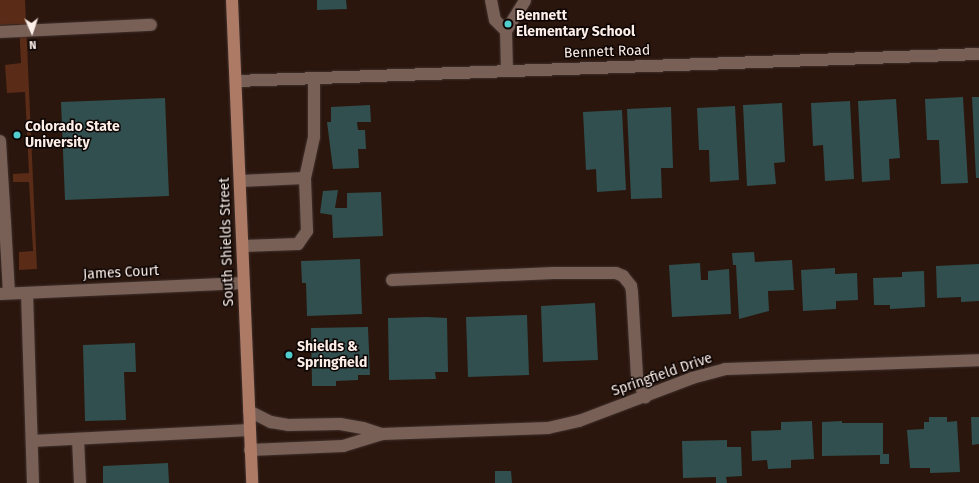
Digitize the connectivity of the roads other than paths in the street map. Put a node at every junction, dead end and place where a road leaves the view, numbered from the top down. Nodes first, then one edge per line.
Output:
1 (232, 0) edge
2 (491, 0) edge
3 (525, 0) edge
4 (151, 25) dead end
5 (506, 31) junction
6 (0, 32) edge
7 (979, 54) edge
8 (507, 71) junction
9 (314, 78) junction
10 (236, 81) junction
11 (0, 141) edge
12 (305, 178) junction
13 (240, 181) junction
14 (3, 222) edge
15 (243, 246) junction
16 (392, 280) dead end
17 (244, 283) junction
18 (27, 292) junction
19 (4, 293) edge
20 (979, 360) edge
21 (645, 397) junction
22 (249, 411) junction
23 (250, 430) junction
24 (382, 434) junction
25 (78, 439) junction
26 (32, 441) junction
27 (250, 450) junction
28 (34, 483) edge
29 (80, 483) edge
30 (252, 483) edge

1 - 10 main road, South Shields Street
2 - 5 street
3 - 5 street
4 - 6 street
5 - 8 street
7 - 8 street, Bennett Road
8 - 9 street, Bennett Road
9 - 10 street, Bennett Road
9 - 12 street
10 - 13 main road, South Shields Street
11 - 14 street
12 - 13 street
12 - 15 street
13 - 15 main road, South Shields Street
14 - 19 street
15 - 17 main road, South Shields Street
16 - 21 street
17 - 18 street, James Court
17 - 22 main road, South Shields Street
18 - 19 street, James Court
18 - 26 street
20 - 21 street, Springfield Drive
21 - 24 street, Springfield Drive
22 - 23 main road, South Shields Street
22 - 24 street, Springfield Drive
23 - 25 street
23 - 27 main road, South Shields Street
24 - 27 street, Springfield Drive
25 - 26 street
25 - 29 street
26 - 28 street
27 - 30 main road, South Shields Street

